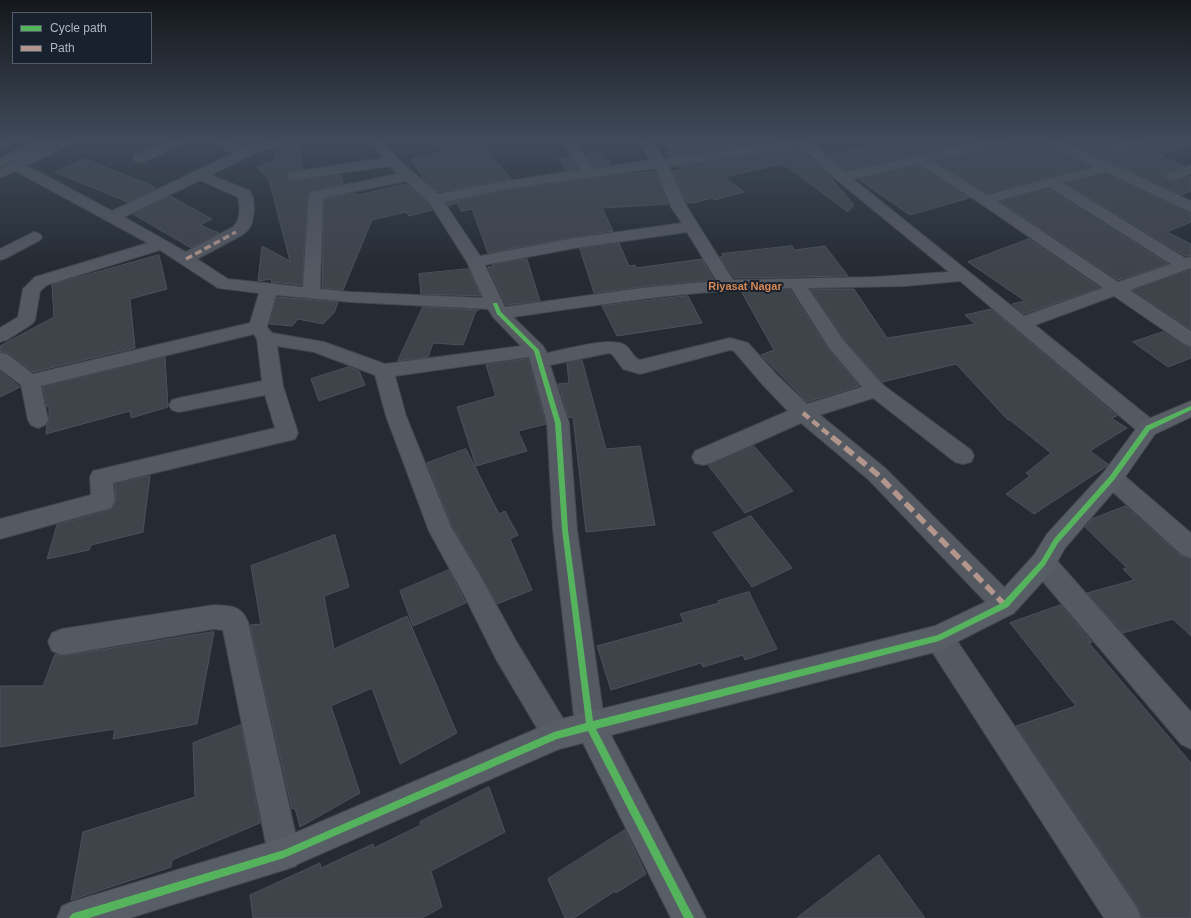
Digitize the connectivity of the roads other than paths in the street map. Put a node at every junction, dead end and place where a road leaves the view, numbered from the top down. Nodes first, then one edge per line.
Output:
1 (50, 184) edge
2 (181, 184) edge
3 (220, 184) edge
4 (371, 184) edge
5 (418, 184) edge
6 (516, 184) edge
7 (670, 184) edge
8 (851, 184) edge
9 (959, 184) edge
10 (1044, 184) edge
11 (1054, 184) edge
12 (1140, 184) edge
13 (435, 199) junction
14 (985, 200) junction
15 (1191, 207) edge
16 (112, 217) junction
17 (690, 226) junction
18 (34, 237) dead end
19 (162, 244) junction
20 (0, 255) edge
21 (186, 259) junction
22 (475, 262) junction
23 (1187, 263) edge
24 (964, 275) junction
25 (796, 283) junction
26 (728, 285) junction
27 (269, 289) junction
28 (1115, 289) junction
29 (311, 294) junction
30 (497, 309) junction
31 (1022, 323) junction
32 (262, 332) junction
33 (0, 336) edge
34 (1191, 340) edge
35 (538, 355) junction
36 (0, 359) edge
37 (384, 371) junction
38 (30, 382) junction
39 (273, 386) junction
40 (876, 390) junction
41 (179, 405) dead end
42 (1191, 408) edge
43 (803, 413) junction
44 (38, 420) dead end
45 (1148, 428) junction
46 (963, 456) dead end
47 (703, 457) dead end
48 (1112, 478) junction
49 (0, 528) edge
50 (1191, 548) edge
51 (1043, 563) junction
52 (1005, 605) junction
53 (938, 638) junction
54 (62, 642) dead end
55 (590, 726) junction
56 (1191, 734) edge
57 (557, 735) junction
58 (284, 854) junction
59 (74, 918) edge
60 (689, 918) edge
61 (1124, 918) edge

1 - 16 street
2 - 16 street
3 - 21 street
4 - 29 street
5 - 13 street
6 - 13 street
7 - 17 street
8 - 24 street
9 - 14 street
10 - 14 street
11 - 23 street
12 - 15 street
13 - 22 street
14 - 28 street
16 - 19 street
17 - 22 street
17 - 26 street
18 - 20 street
19 - 21 street
19 - 33 street
21 - 27 street
22 - 30 street
23 - 28 street
24 - 25 street
24 - 31 street
25 - 26 street
25 - 40 street
26 - 30 street
27 - 29 street
27 - 32 street
28 - 31 street
28 - 34 street
29 - 30 street
30 - 35 street
31 - 45 street
32 - 37 street
32 - 38 street
32 - 39 street
35 - 37 street
35 - 43 street
35 - 55 street
36 - 38 street
37 - 57 street
38 - 44 street
39 - 41 street
39 - 49 street
40 - 43 street
40 - 46 street
42 - 45 street
43 - 47 street
43 - 52 street
45 - 48 street
48 - 50 street
48 - 51 street
51 - 52 street
51 - 56 street
52 - 53 street
53 - 55 street
53 - 61 street
54 - 58 street
55 - 57 street
55 - 60 street
57 - 58 street
58 - 59 street

